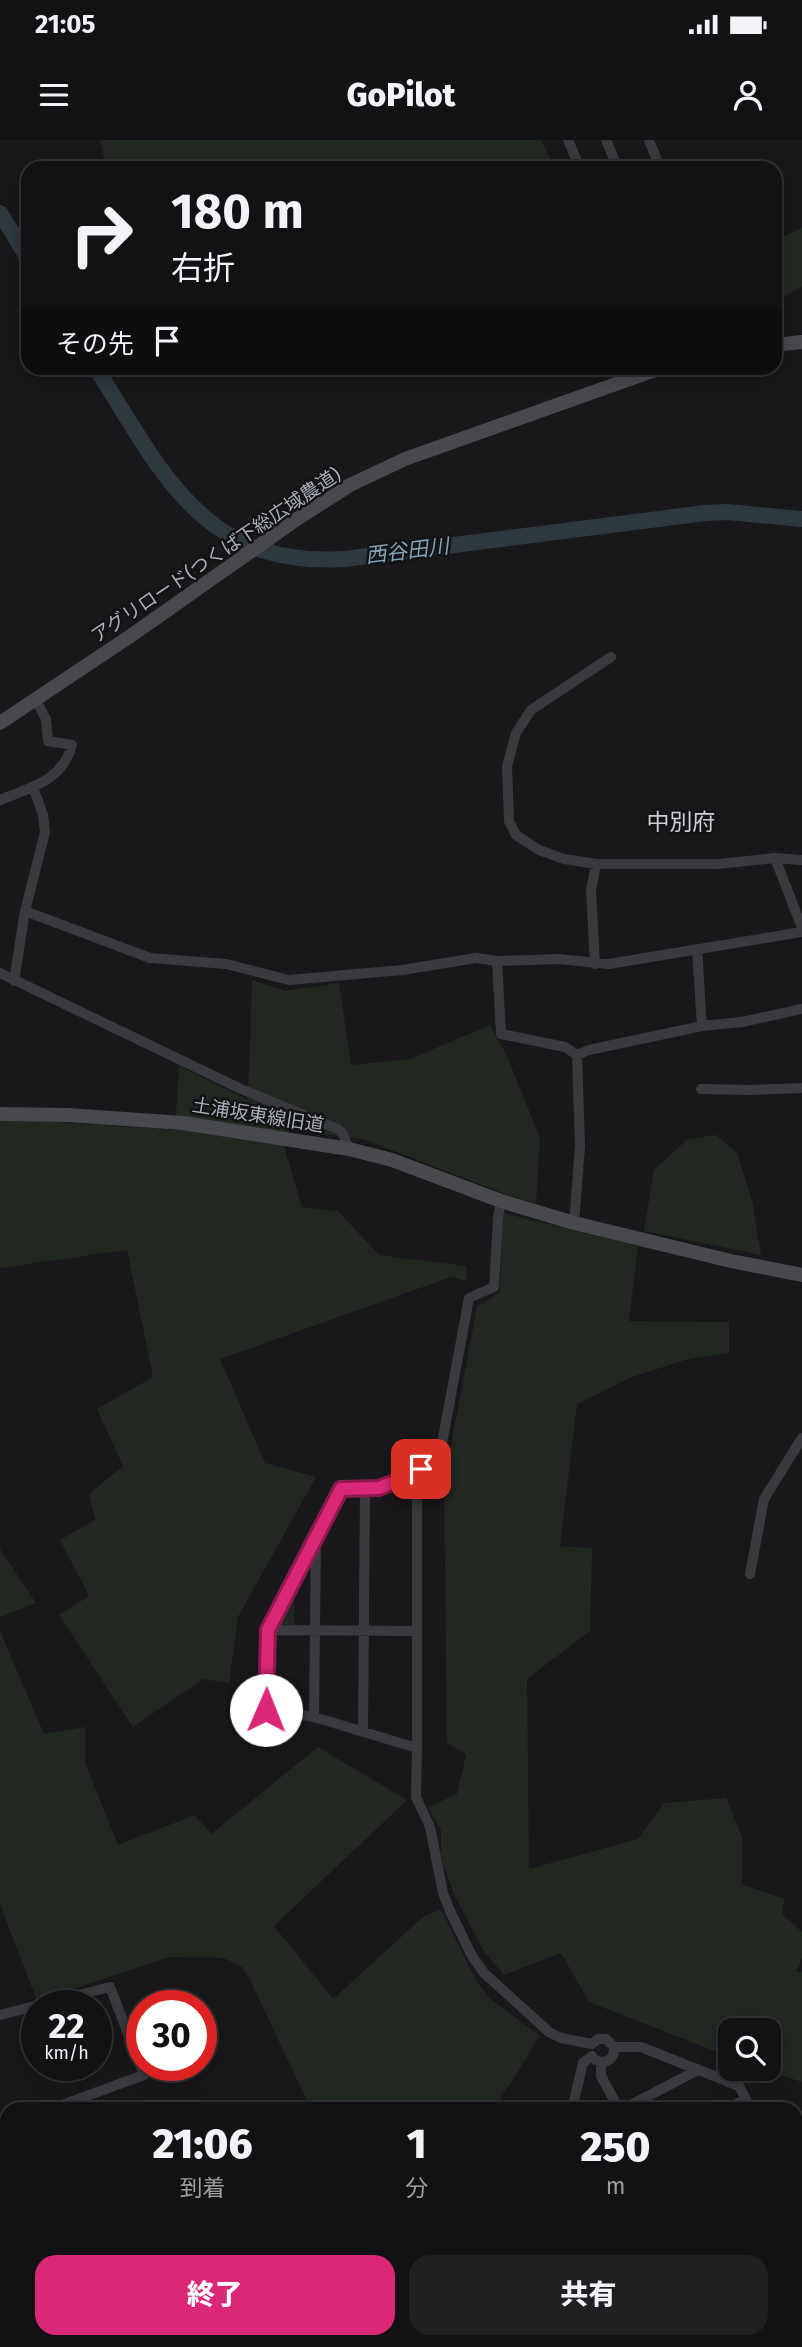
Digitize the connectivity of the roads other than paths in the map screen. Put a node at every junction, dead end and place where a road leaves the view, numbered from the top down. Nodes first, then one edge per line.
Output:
1 (568, 140) edge
2 (606, 140) edge
3 (649, 140) edge
4 (577, 161) edge
5 (615, 161) edge
6 (657, 161) edge
7 (802, 342) edge
8 (782, 344) edge
9 (642, 375) edge
10 (611, 657) dead end
11 (36, 700) junction
12 (0, 723) edge
13 (33, 787) junction
14 (0, 800) edge
15 (775, 858) junction
16 (802, 860) edge
17 (596, 863) junction
18 (25, 911) junction
19 (802, 930) edge
20 (697, 949) junction
21 (497, 961) junction
22 (595, 964) junction
23 (0, 973) edge
24 (14, 981) junction
25 (802, 1009) edge
26 (702, 1026) junction
27 (577, 1055) junction
28 (802, 1088) edge
29 (701, 1089) dead end
30 (0, 1114) edge
31 (349, 1149) junction
32 (501, 1201) junction
33 (574, 1223) junction
34 (802, 1275) edge
35 (802, 1438) edge
36 (417, 1473) junction
37 (365, 1488) junction
38 (316, 1533) junction
39 (750, 1574) dead end
40 (268, 1630) junction
41 (316, 1630) junction
42 (364, 1631) junction
43 (417, 1631) junction
44 (314, 1717) junction
45 (363, 1732) junction
46 (417, 1748) junction
47 (0, 2015) edge
48 (614, 2047) junction
49 (595, 2054) junction
50 (695, 2071) junction
51 (70, 2102) edge
52 (574, 2102) edge
53 (617, 2102) edge
54 (635, 2102) edge
55 (747, 2102) edge

1 - 4 street
2 - 5 street
3 - 6 street
7 - 8 street
9 - 11 street, アグリロード(つくば下総広域農道)
10 - 17 street
11 - 12 street, アグリロード(つくば下総広域農道)
11 - 13 street
13 - 14 street
13 - 18 street
15 - 16 street
15 - 17 street
15 - 19 street
17 - 22 street
18 - 21 street
18 - 24 street
19 - 20 street
20 - 22 street
20 - 26 street
21 - 22 street
21 - 27 street
23 - 24 street
24 - 31 street
25 - 26 street
26 - 27 street
27 - 33 street
28 - 29 street
30 - 31 street, 土浦坂東線旧道
31 - 32 street, 土浦坂東線旧道
32 - 33 street, 土浦坂東線旧道
32 - 36 street
33 - 34 street, 土浦坂東線旧道
35 - 39 street
36 - 37 street
36 - 43 street
37 - 38 street
37 - 42 street
38 - 40 street
38 - 41 street
40 - 41 street
40 - 44 street
41 - 42 street
41 - 44 street
42 - 43 street
42 - 45 street
43 - 46 street
44 - 45 street
45 - 46 street
46 - 49 street
47 - 51 street
48 - 49 street
48 - 49 street
48 - 50 street
49 - 52 street
49 - 53 street
50 - 54 street
50 - 55 street

